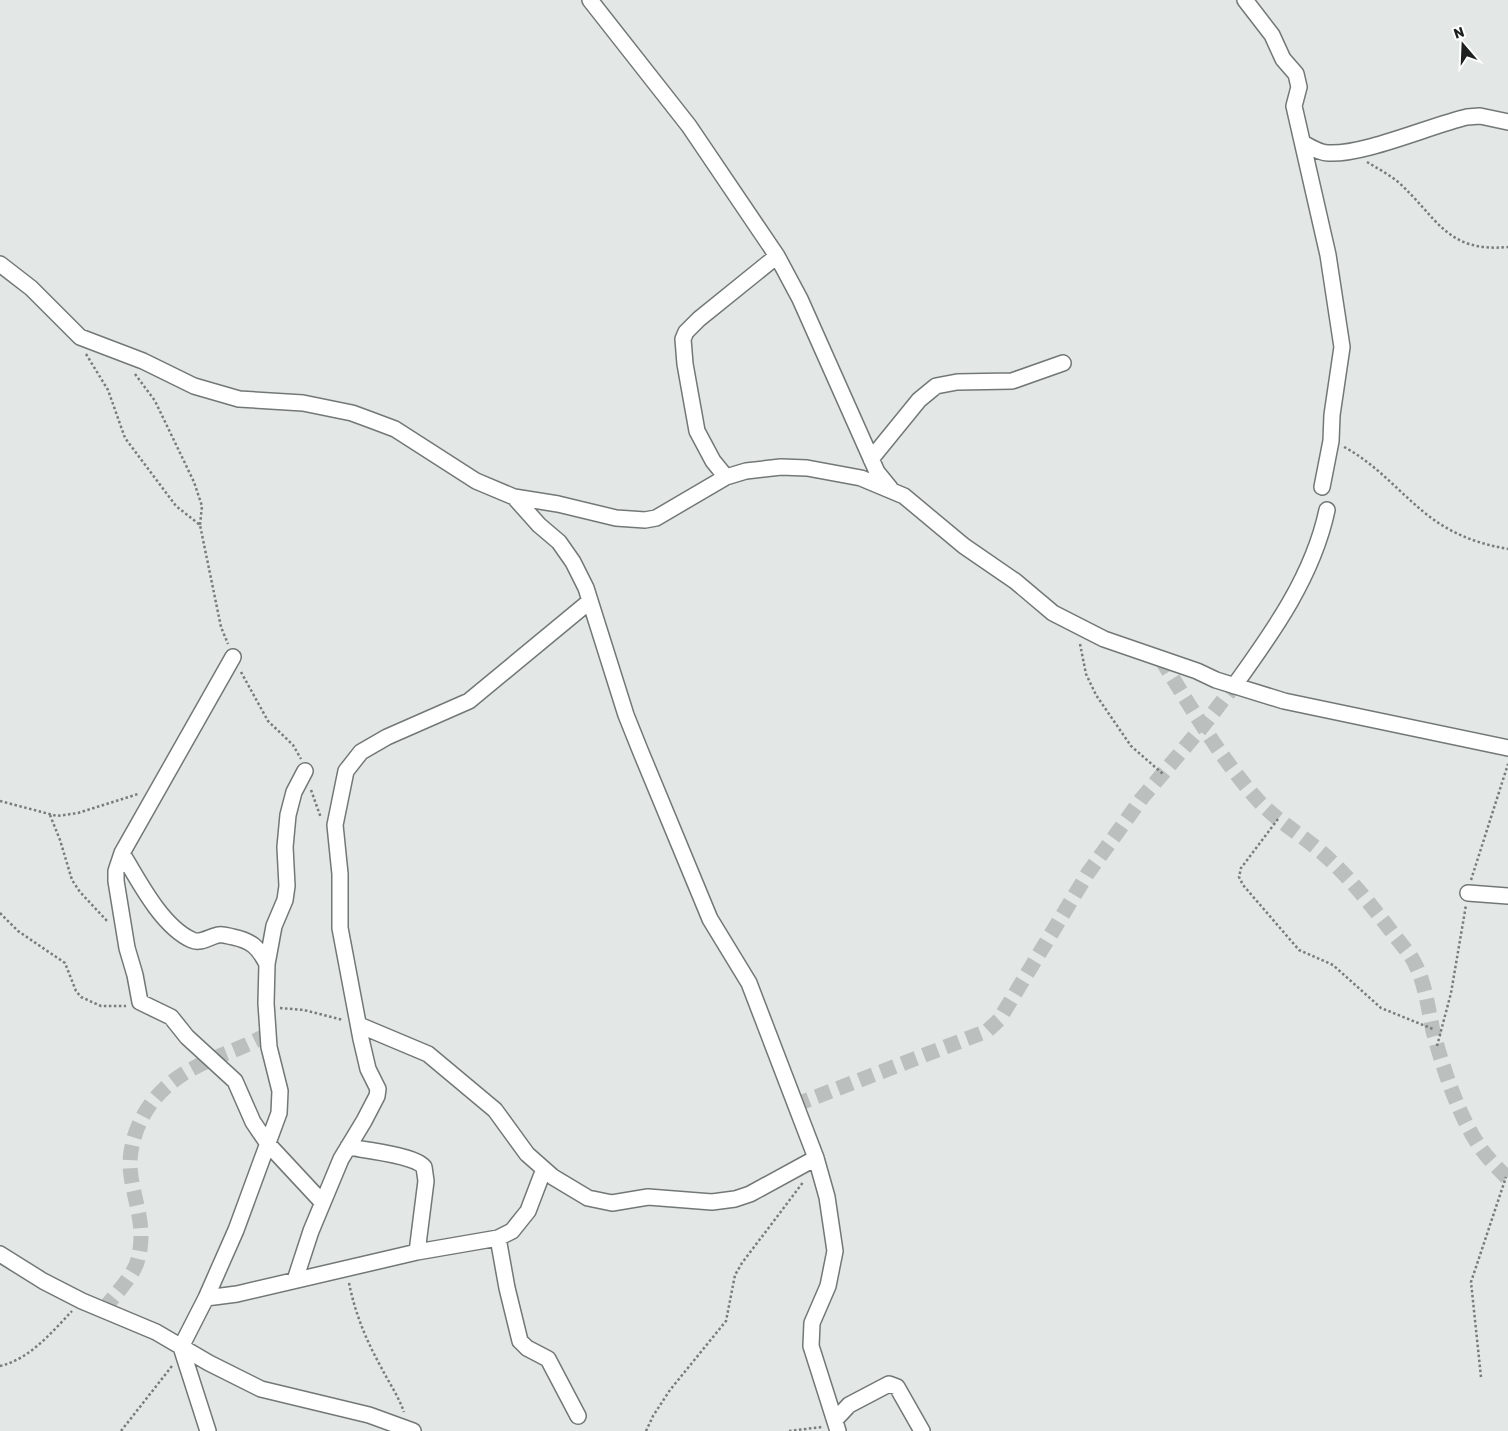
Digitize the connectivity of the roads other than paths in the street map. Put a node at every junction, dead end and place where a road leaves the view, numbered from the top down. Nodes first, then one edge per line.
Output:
1 (590, 0) edge
2 (1245, 0) edge
3 (1508, 122) edge
4 (1302, 143) junction
5 (777, 256) junction
6 (0, 264) edge
7 (1063, 363) dead end
8 (871, 459) junction
9 (726, 477) junction
10 (1322, 487) dead end
11 (891, 489) junction
12 (514, 497) junction
13 (1327, 510) dead end
14 (590, 601) junction
15 (233, 657) road end
16 (1234, 686) junction
17 (1508, 748) edge
18 (305, 771) road end
19 (122, 853) junction
20 (1468, 893) dead end
21 (1508, 896) edge
22 (267, 964) junction
23 (358, 1025) junction
24 (268, 1144) junction
25 (348, 1147) junction
26 (813, 1160) junction
27 (544, 1169) junction
28 (322, 1202) junction
29 (498, 1238) junction
30 (417, 1252) junction
31 (0, 1254) edge
32 (295, 1280) junction
33 (206, 1298) junction
34 (181, 1347) junction
35 (578, 1416) dead end
36 (836, 1425) edge
37 (411, 1430) edge
38 (208, 1431) edge
39 (922, 1431) edge

1 - 5 street
2 - 4 street
3 - 4 street
4 - 10 street
5 - 8 street
5 - 9 street
6 - 12 street
7 - 8 street
8 - 11 street
9 - 11 street
9 - 12 street
11 - 16 street
12 - 14 street
13 - 16 street
14 - 23 street
14 - 26 street
15 - 19 street
16 - 17 street
18 - 22 street
19 - 22 street
19 - 24 street
20 - 21 street
22 - 24 street
23 - 25 street
23 - 27 street
24 - 28 street
24 - 33 street
25 - 28 street
25 - 30 street
26 - 27 street
26 - 36 street
27 - 29 street
28 - 32 street
29 - 30 street
29 - 35 street
30 - 32 street
31 - 34 street
32 - 33 street
33 - 34 street
34 - 37 street
34 - 38 street
36 - 39 street

